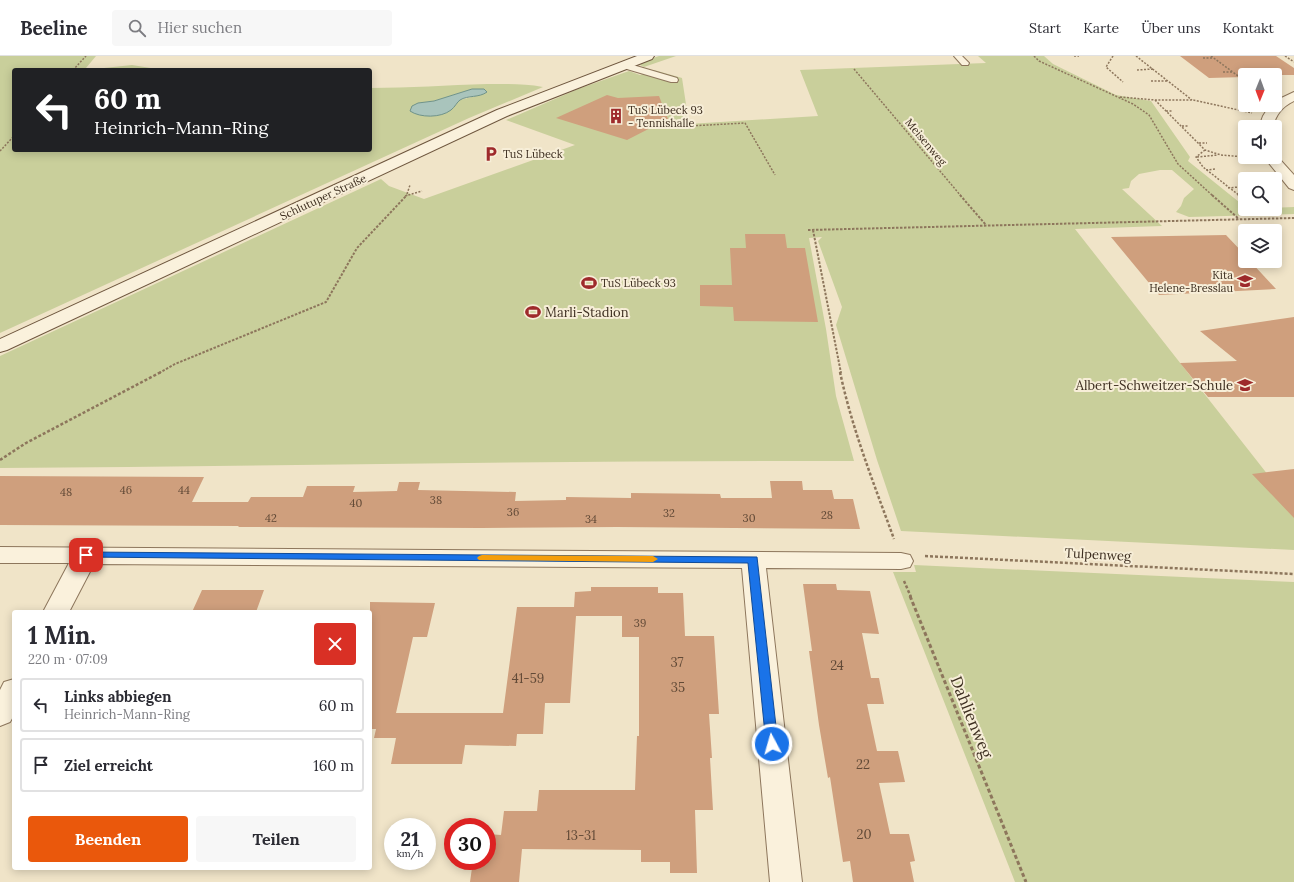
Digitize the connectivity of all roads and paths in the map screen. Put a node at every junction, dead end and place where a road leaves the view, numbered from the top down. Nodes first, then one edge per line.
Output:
1 (86, 56) edge
2 (648, 56) edge
3 (958, 56) edge
4 (1034, 56) edge
5 (1074, 56) edge
6 (1079, 56) edge
7 (1113, 56) edge
8 (1136, 56) edge
9 (1211, 56) edge
10 (1285, 56) edge
11 (1203, 58) dead end
12 (1213, 58) junction
13 (1294, 62) edge
14 (965, 63) dead end
15 (623, 65) junction
16 (75, 68) edge
17 (854, 69) dead end
18 (1153, 69) junction
19 (1137, 70) dead end
20 (1223, 72) dead end
21 (1233, 72) junction
22 (1238, 76) edge
23 (674, 80) dead end
24 (1168, 80) junction
25 (1151, 81) dead end
26 (1123, 82) dead end
27 (1294, 96) edge
28 (1118, 97) junction
29 (1155, 100) junction
30 (1193, 100) junction
31 (1166, 111) junction
32 (1173, 111) dead end
33 (1255, 113) dead end
34 (1267, 120) edge
35 (689, 126) dead end
36 (1182, 126) junction
37 (1189, 126) dead end
38 (12, 138) edge
39 (1198, 143) junction
40 (1206, 143) dead end
41 (1205, 150) junction
42 (0, 151) edge
43 (1221, 155) junction
44 (1238, 156) edge
45 (1196, 157) junction
46 (1277, 164) edge
47 (1216, 169) dead end
48 (1206, 170) junction
49 (776, 176) dead end
50 (410, 185) dead end
51 (1294, 185) edge
52 (1238, 187) edge
53 (1228, 188) junction
54 (422, 191) dead end
55 (406, 195) junction
56 (1238, 195) edge
57 (1294, 218) edge
58 (1239, 219) junction
59 (986, 225) junction
60 (808, 230) dead end
61 (813, 230) junction
62 (0, 346) edge
63 (0, 460) edge
64 (0, 555) edge
65 (86, 555) junction
66 (753, 560) junction
67 (901, 560) junction
68 (1294, 574) edge
69 (57, 610) edge
70 (12, 693) edge
71 (0, 715) edge
72 (786, 882) edge
73 (1026, 882) edge

1 - 16 path
2 - 15 street, Schlutuper Straße
3 - 14 lane
4 - 28 path
5 - 6 path
7 - 26 path
8 - 18 path
9 - 12 path
10 - 13 path
11 - 12 path
12 - 21 path
15 - 23 lane
15 - 62 street, Schlutuper Straße
17 - 59 path, Meisenweg
18 - 19 path
18 - 24 path
20 - 21 path
21 - 22 path
24 - 25 path
24 - 30 path
27 - 34 street
28 - 29 path
28 - 58 path
29 - 30 path
29 - 31 path
30 - 33 path
31 - 32 path
31 - 36 path
35 - 49 path
36 - 37 path
36 - 39 path
38 - 42 path
39 - 40 path
39 - 41 path
41 - 43 path
41 - 45 path
43 - 44 path
43 - 45 path
45 - 48 path
46 - 51 street
47 - 48 path
48 - 53 path
50 - 55 path
52 - 53 path
53 - 56 path
54 - 55 path
55 - 63 path
57 - 58 path
58 - 59 path
59 - 61 path
60 - 61 path
61 - 67 path, Dahlienweg
64 - 65 street
65 - 66 street
65 - 69 street
66 - 67 street
66 - 72 street
67 - 68 path, Tulpenweg
67 - 73 path, Dahlienweg
70 - 71 street

